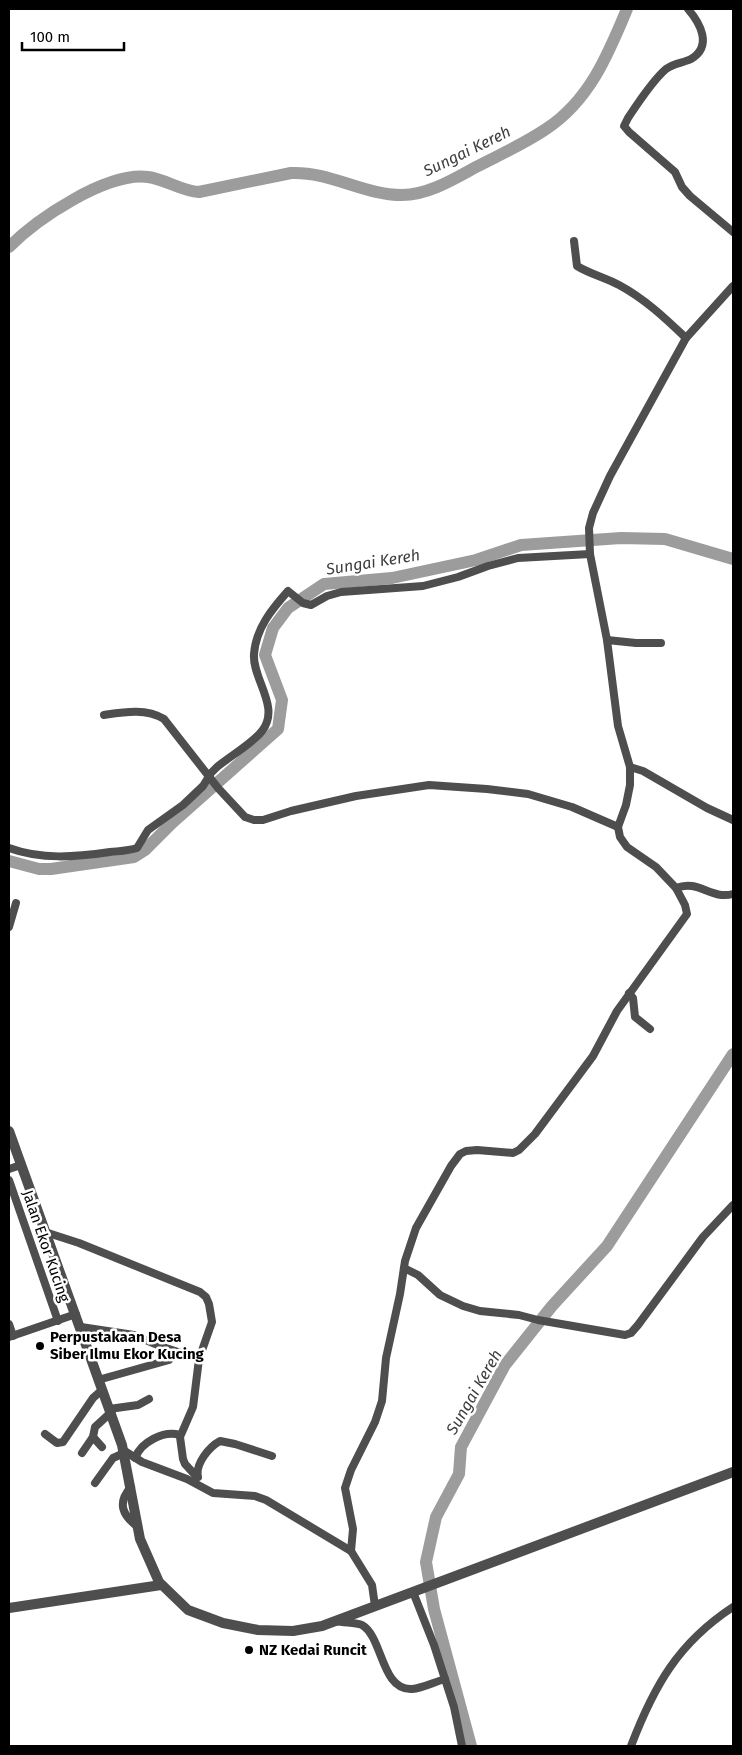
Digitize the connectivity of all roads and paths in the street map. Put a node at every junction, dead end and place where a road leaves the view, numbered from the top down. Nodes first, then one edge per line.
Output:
1 (688, 9) edge
2 (733, 232) edge
3 (574, 242) dead end
4 (733, 286) edge
5 (686, 338) junction
6 (589, 550) junction
7 (607, 640) junction
8 (661, 643) dead end
9 (104, 715) dead end
10 (630, 767) junction
11 (211, 780) junction
12 (733, 820) edge
13 (618, 827) junction
14 (9, 848) edge
15 (676, 888) junction
16 (733, 894) edge
17 (16, 903) dead end
18 (9, 927) edge
19 (629, 992) junction
20 (650, 1029) dead end
21 (9, 1132) edge
22 (21, 1165) junction
23 (9, 1170) edge
24 (9, 1180) edge
25 (733, 1205) edge
26 (45, 1232) junction
27 (404, 1268) junction
28 (76, 1314) junction
29 (58, 1321) junction
30 (9, 1324) edge
31 (80, 1327) junction
32 (11, 1337) edge
33 (174, 1351) junction
34 (199, 1359) junction
35 (100, 1385) junction
36 (149, 1399) dead end
37 (110, 1412) junction
38 (45, 1434) dead end
39 (180, 1435) junction
40 (93, 1437) junction
41 (102, 1447) dead end
42 (124, 1451) junction
43 (82, 1453) dead end
44 (272, 1456) dead end
45 (135, 1458) junction
46 (733, 1472) edge
47 (198, 1476) junction
48 (95, 1483) dead end
49 (204, 1488) junction
50 (351, 1551) junction
51 (161, 1585) junction
52 (413, 1592) junction
53 (375, 1606) junction
54 (733, 1607) edge
55 (9, 1608) edge
56 (336, 1621) junction
57 (445, 1679) junction
58 (462, 1746) edge
59 (631, 1746) edge

1 - 2 street
3 - 5 street
4 - 5 street
5 - 6 street
6 - 7 street
6 - 11 street
7 - 8 street
7 - 10 street
9 - 11 street
10 - 12 street
10 - 13 street
11 - 13 street
11 - 14 street
13 - 15 street
15 - 16 street
15 - 19 street
17 - 18 street
19 - 20 street
19 - 27 street
21 - 22 street
22 - 23 street
22 - 26 street
24 - 29 street, Jalan Ekor Kucing
25 - 27 street
26 - 28 street
26 - 34 street
27 - 50 street
28 - 29 street
28 - 31 street
29 - 32 street
30 - 32 street
31 - 33 street
31 - 35 street
33 - 34 street
33 - 35 street
34 - 39 street
35 - 37 street
35 - 38 street
36 - 37 street
37 - 40 street
37 - 42 street
39 - 45 street
39 - 47 street
40 - 41 street
40 - 43 street
42 - 45 street
42 - 48 street
42 - 51 street
44 - 47 street
45 - 49 street
46 - 52 street
47 - 49 street
49 - 50 street
50 - 53 street
51 - 55 street
51 - 56 street
52 - 53 street
52 - 57 street
53 - 56 street
54 - 59 street
56 - 57 street
57 - 58 street

